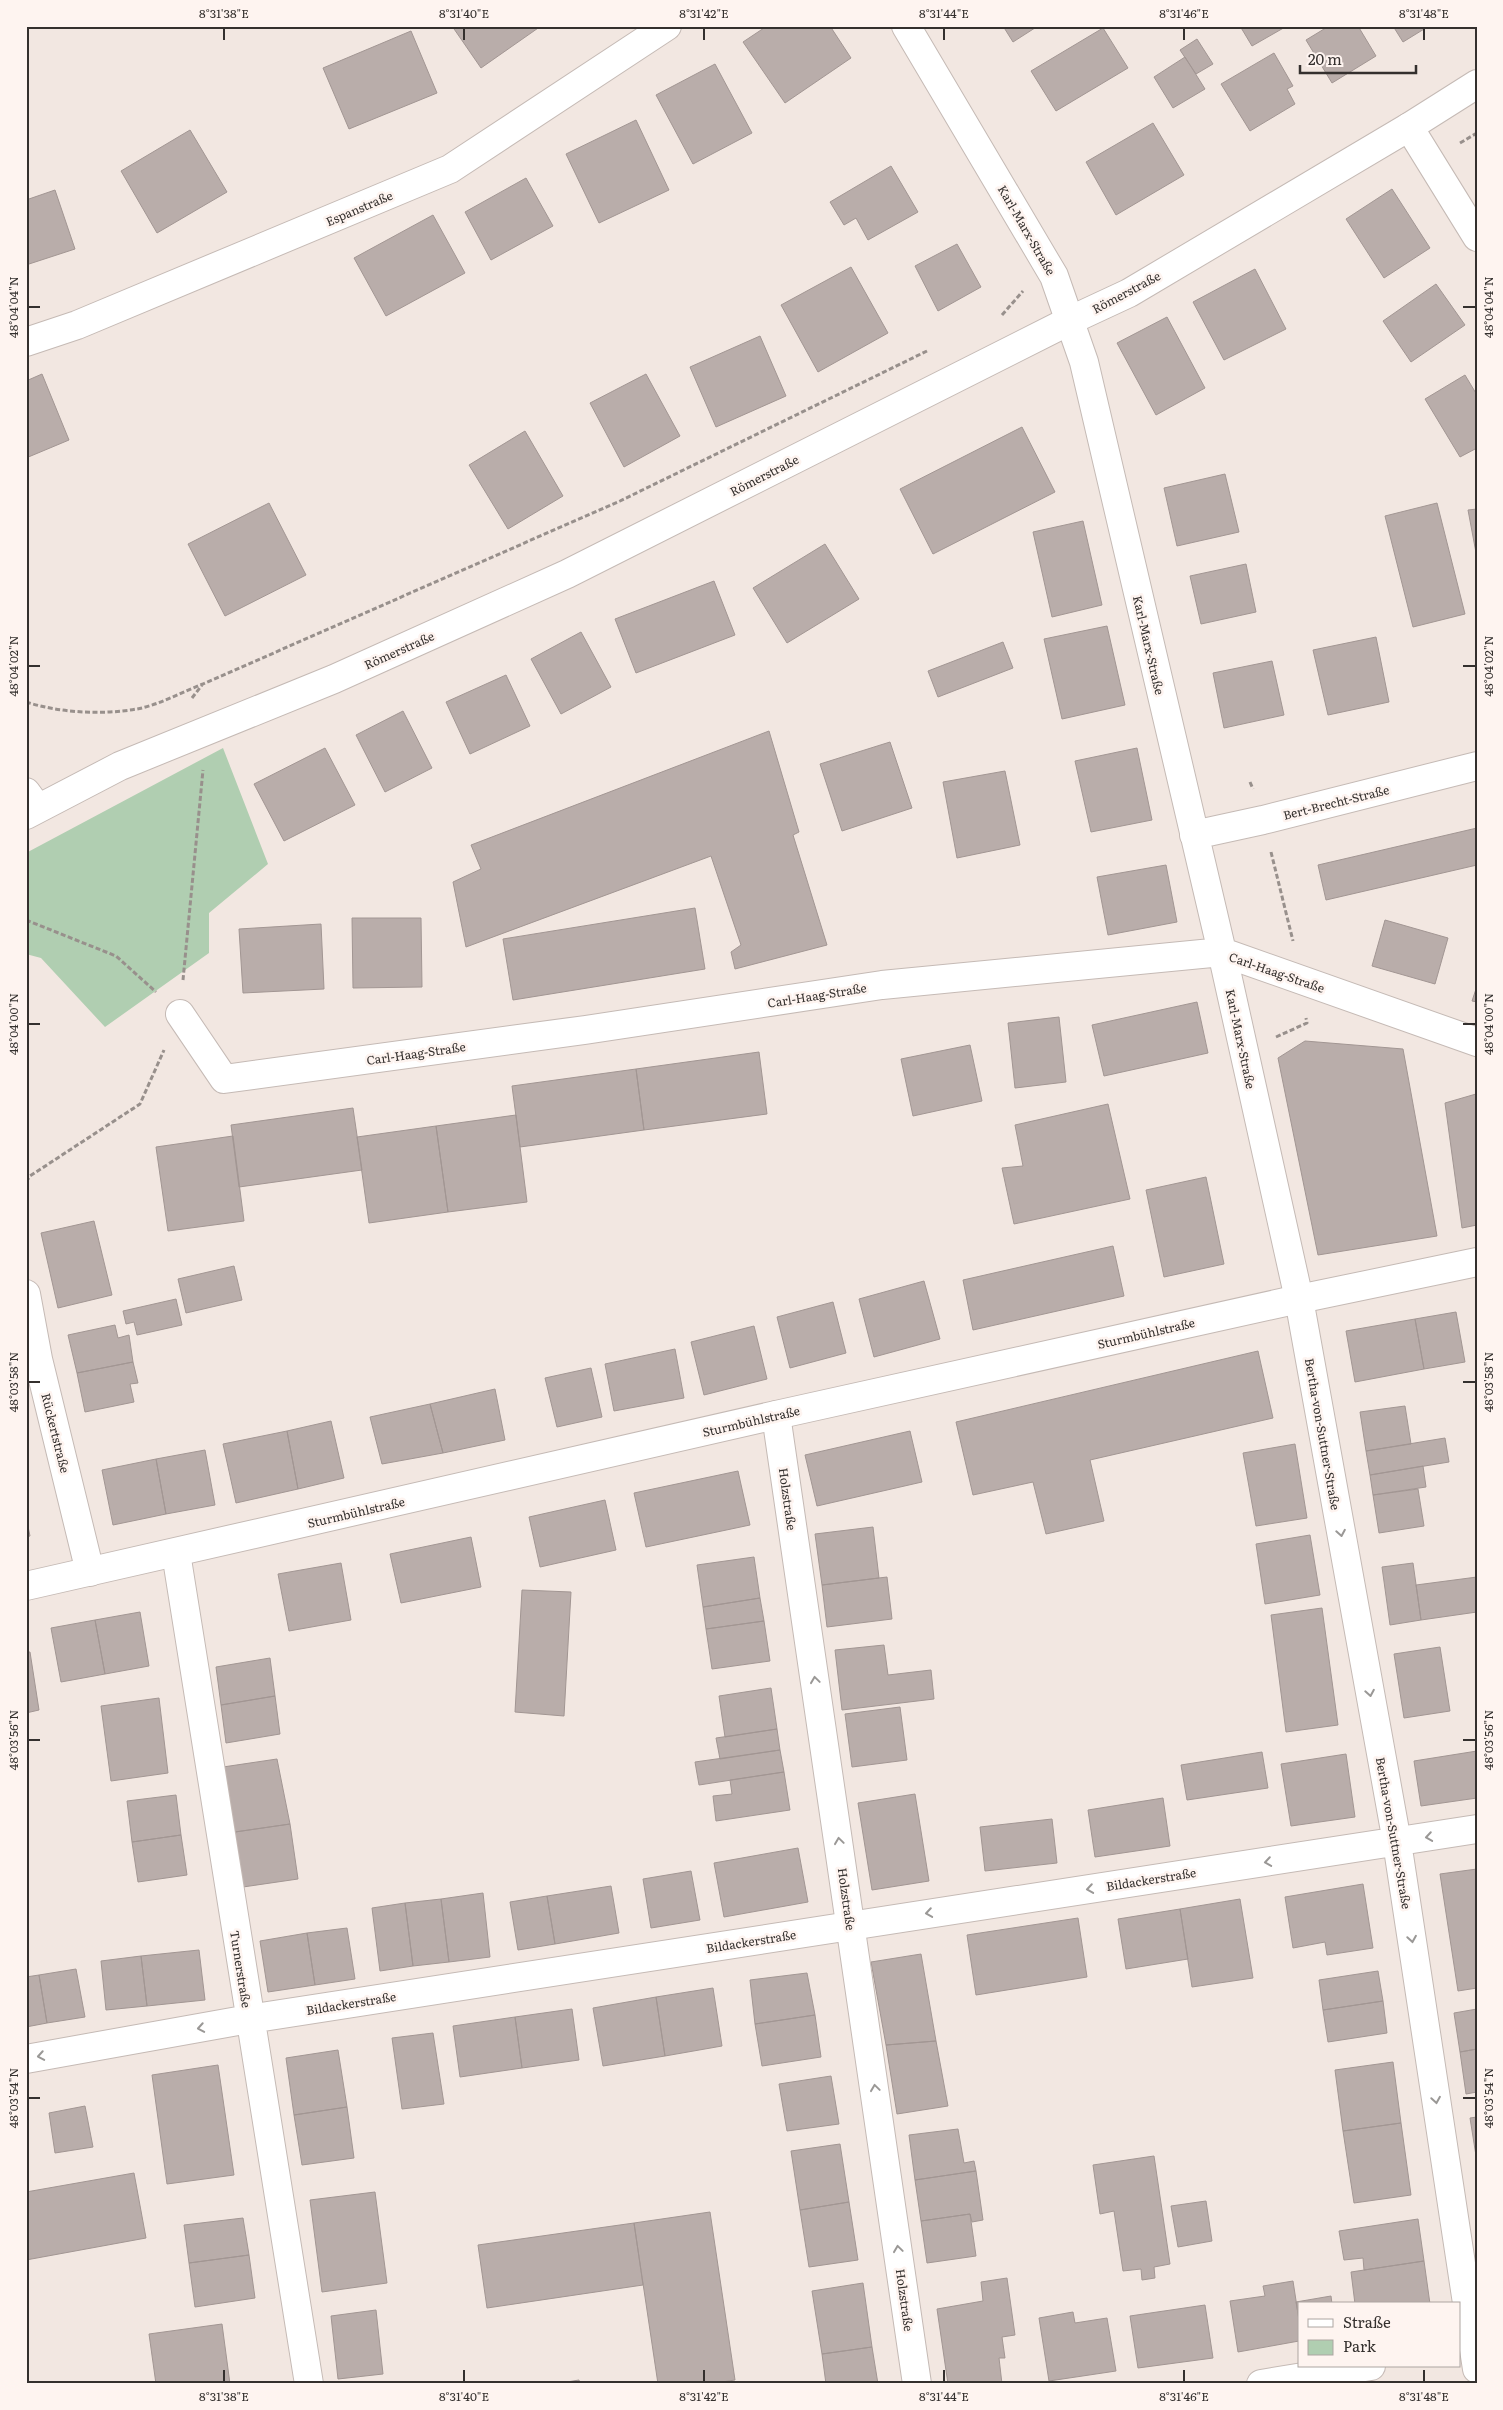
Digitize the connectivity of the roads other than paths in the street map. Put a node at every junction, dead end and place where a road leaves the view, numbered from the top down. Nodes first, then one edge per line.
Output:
1 (667, 26) edge
2 (906, 26) edge
3 (1477, 84) edge
4 (1409, 128) junction
5 (1477, 237) edge
6 (1071, 320) junction
7 (26, 342) edge
8 (1477, 766) edge
9 (30, 805) edge
10 (1194, 835) junction
11 (1222, 952) junction
12 (180, 1014) road end
13 (1477, 1042) edge
14 (1477, 1262) edge
15 (26, 1294) edge
16 (1299, 1299) junction
17 (776, 1415) junction
18 (176, 1553) junction
19 (90, 1572) junction
20 (26, 1586) edge
21 (1477, 1829) edge
22 (1397, 1842) junction
23 (851, 1925) junction
24 (249, 2019) junction
25 (26, 2059) edge
26 (1472, 2355) edge
27 (1359, 2368) edge
28 (309, 2384) edge
29 (917, 2384) edge
30 (1261, 2384) edge

1 - 7 street, Espanstraße
2 - 6 street, Karl-Marx-Straße
3 - 4 street, Römerstraße
4 - 5 street
4 - 6 street, Römerstraße
6 - 9 street, Römerstraße
6 - 10 street, Karl-Marx-Straße
8 - 10 street, Bert-Brecht-Straße
10 - 11 street, Karl-Marx-Straße
11 - 12 street, Carl-Haag-Straße
11 - 13 street, Carl-Haag-Straße
11 - 16 street, Karl-Marx-Straße
14 - 16 street, Sturmbühlstraße
15 - 19 street, Rückertstraße
16 - 17 street, Sturmbühlstraße
16 -> 22 street, Bertha-von-Suttner-Straße
17 - 18 street, Sturmbühlstraße
23 -> 17 street, Holzstraße
18 - 19 street, Sturmbühlstraße
18 - 24 street, Turnerstraße
19 - 20 street, Sturmbühlstraße
21 -> 22 street, Bildackerstraße
22 -> 23 street, Bildackerstraße
22 -> 26 street, Bertha-von-Suttner-Straße
23 - 24 street, Bildackerstraße
29 -> 23 street, Holzstraße
24 -> 25 street, Bildackerstraße
24 - 28 street, Turnerstraße
27 - 30 street

